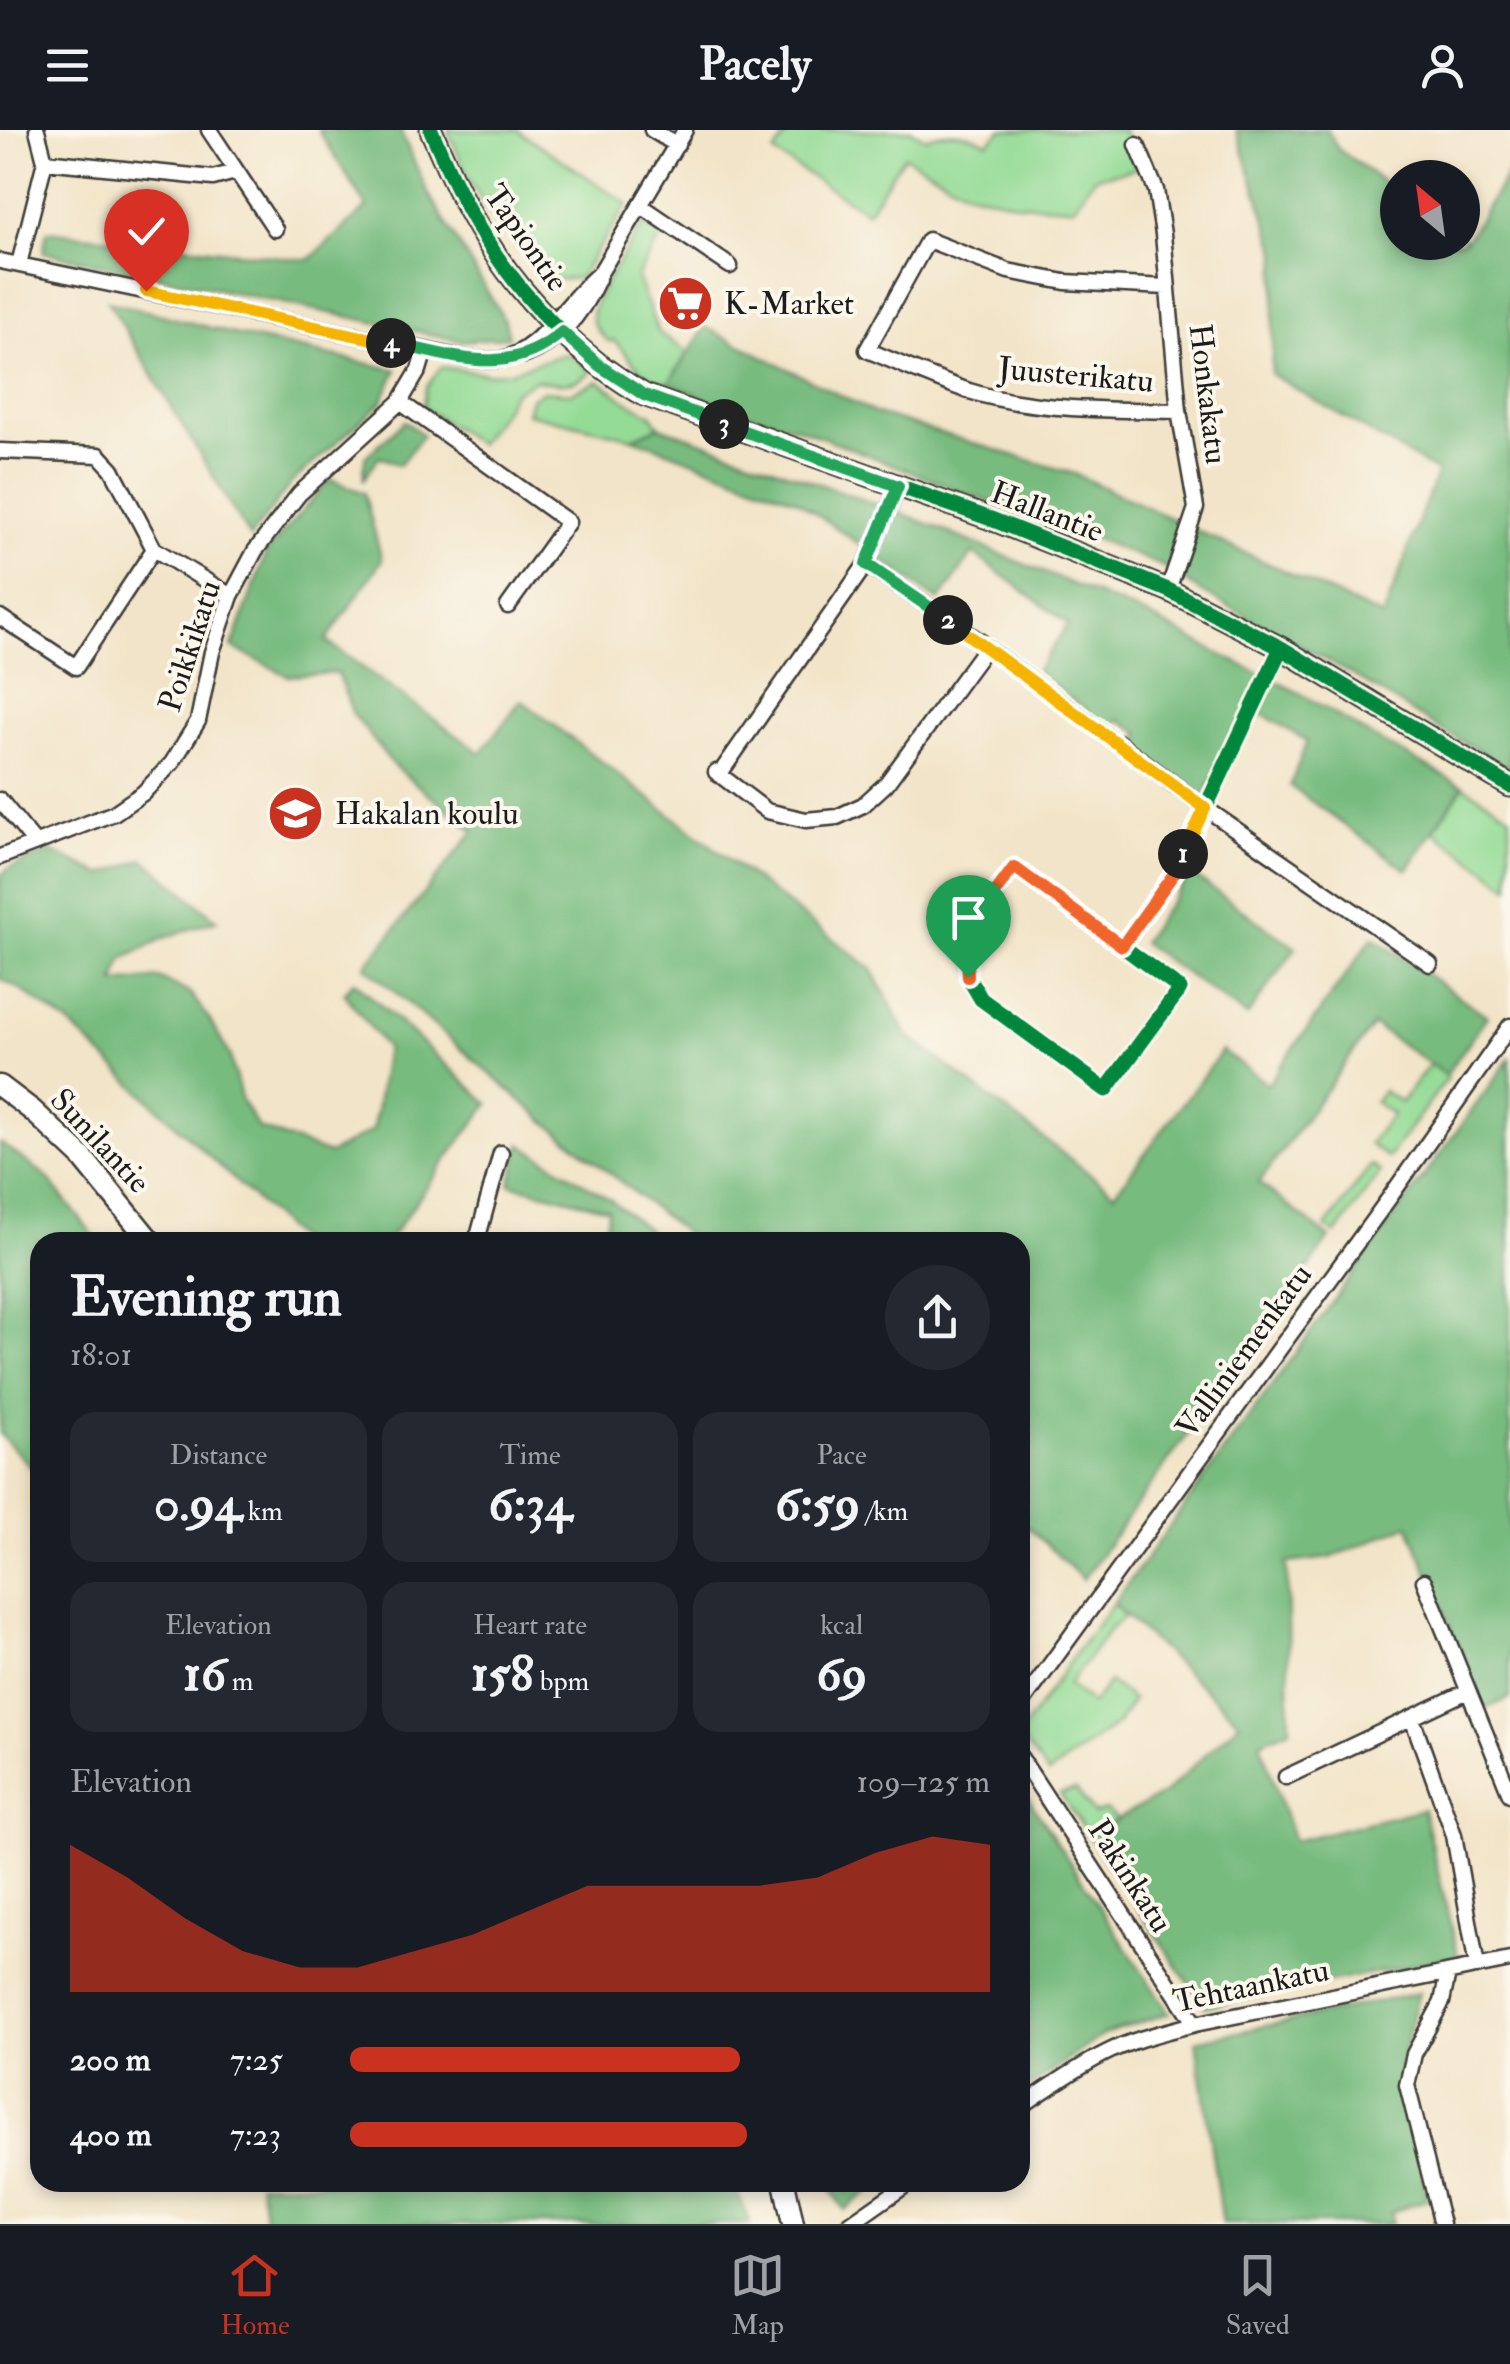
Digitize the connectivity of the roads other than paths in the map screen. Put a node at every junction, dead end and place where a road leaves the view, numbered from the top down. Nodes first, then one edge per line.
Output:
1 (37, 130) edge
2 (209, 130) edge
3 (431, 130) edge
4 (652, 130) edge
5 (685, 130) edge
6 (1137, 144) dead end
7 (676, 145) junction
8 (45, 161) junction
9 (235, 172) junction
10 (640, 205) junction
11 (274, 229) dead end
12 (0, 260) edge
13 (18, 264) junction
14 (730, 266) dead end
15 (1167, 287) junction
16 (562, 322) junction
17 (425, 350) junction
18 (400, 402) junction
19 (1179, 411) junction
20 (0, 451) edge
21 (898, 486) junction
22 (154, 549) junction
23 (866, 564) junction
24 (1168, 590) junction
25 (231, 596) junction
26 (508, 606) dead end
27 (0, 617) edge
28 (1281, 648) junction
29 (1111, 737) dead end
30 (1510, 786) edge
31 (0, 800) edge
32 (1205, 808) junction
33 (34, 842) junction
34 (0, 858) edge
35 (1122, 946) junction
36 (1430, 964) dead end
37 (1510, 1026) edge
38 (0, 1086) edge
39 (501, 1152) dead end
40 (142, 1232) edge
41 (479, 1232) edge
42 (1424, 1581) dead end
43 (1468, 1691) junction
44 (1030, 1692) edge
45 (1412, 1718) junction
46 (1030, 1773) edge
47 (1286, 1777) dead end
48 (1510, 1794) edge
49 (1510, 1960) edge
50 (1477, 1967) junction
51 (1448, 1973) junction
52 (1195, 2024) junction
53 (1030, 2101) edge
54 (786, 2192) edge
55 (896, 2192) edge
56 (793, 2224) edge
57 (850, 2224) edge
58 (1442, 2224) edge

1 - 8 street
2 - 9 street
3 - 16 street, Tapiontie
4 - 7 street
5 - 7 street
6 - 15 street, Honkakatu
7 - 10 street
8 - 9 street
8 - 13 street
9 - 11 street
10 - 14 street
10 - 16 street
12 - 13 street
13 - 17 street
15 - 19 street, Honkakatu
15 - 19 street, Juusterikatu
16 - 17 street
16 - 21 street, Hallantie
17 - 18 street, Poikkikatu
18 - 25 street, Poikkikatu
18 - 26 street
19 - 24 street, Honkakatu
20 - 22 street
21 - 23 street
21 - 24 street, Hallantie
22 - 25 street
22 - 27 street
23 - 23 street
24 - 28 street, Hallantie
25 - 33 street, Poikkikatu
28 - 30 street, Hallantie
28 - 32 street
29 - 32 street
31 - 33 street
32 - 35 street
32 - 36 street
33 - 34 street, Poikkikatu
35 - 35 street
37 - 44 street, Valliniemenkatu
38 - 40 street, Sunilantie
39 - 41 street
42 - 43 street
43 - 45 street
43 - 48 street
45 - 47 street
45 - 50 street
46 - 52 street, Pakinkatu
49 - 50 street, Tehtaankatu
50 - 51 street, Tehtaankatu
51 - 52 street, Tehtaankatu
51 - 58 street
52 - 53 street, Tehtaankatu
54 - 56 street
55 - 57 street

